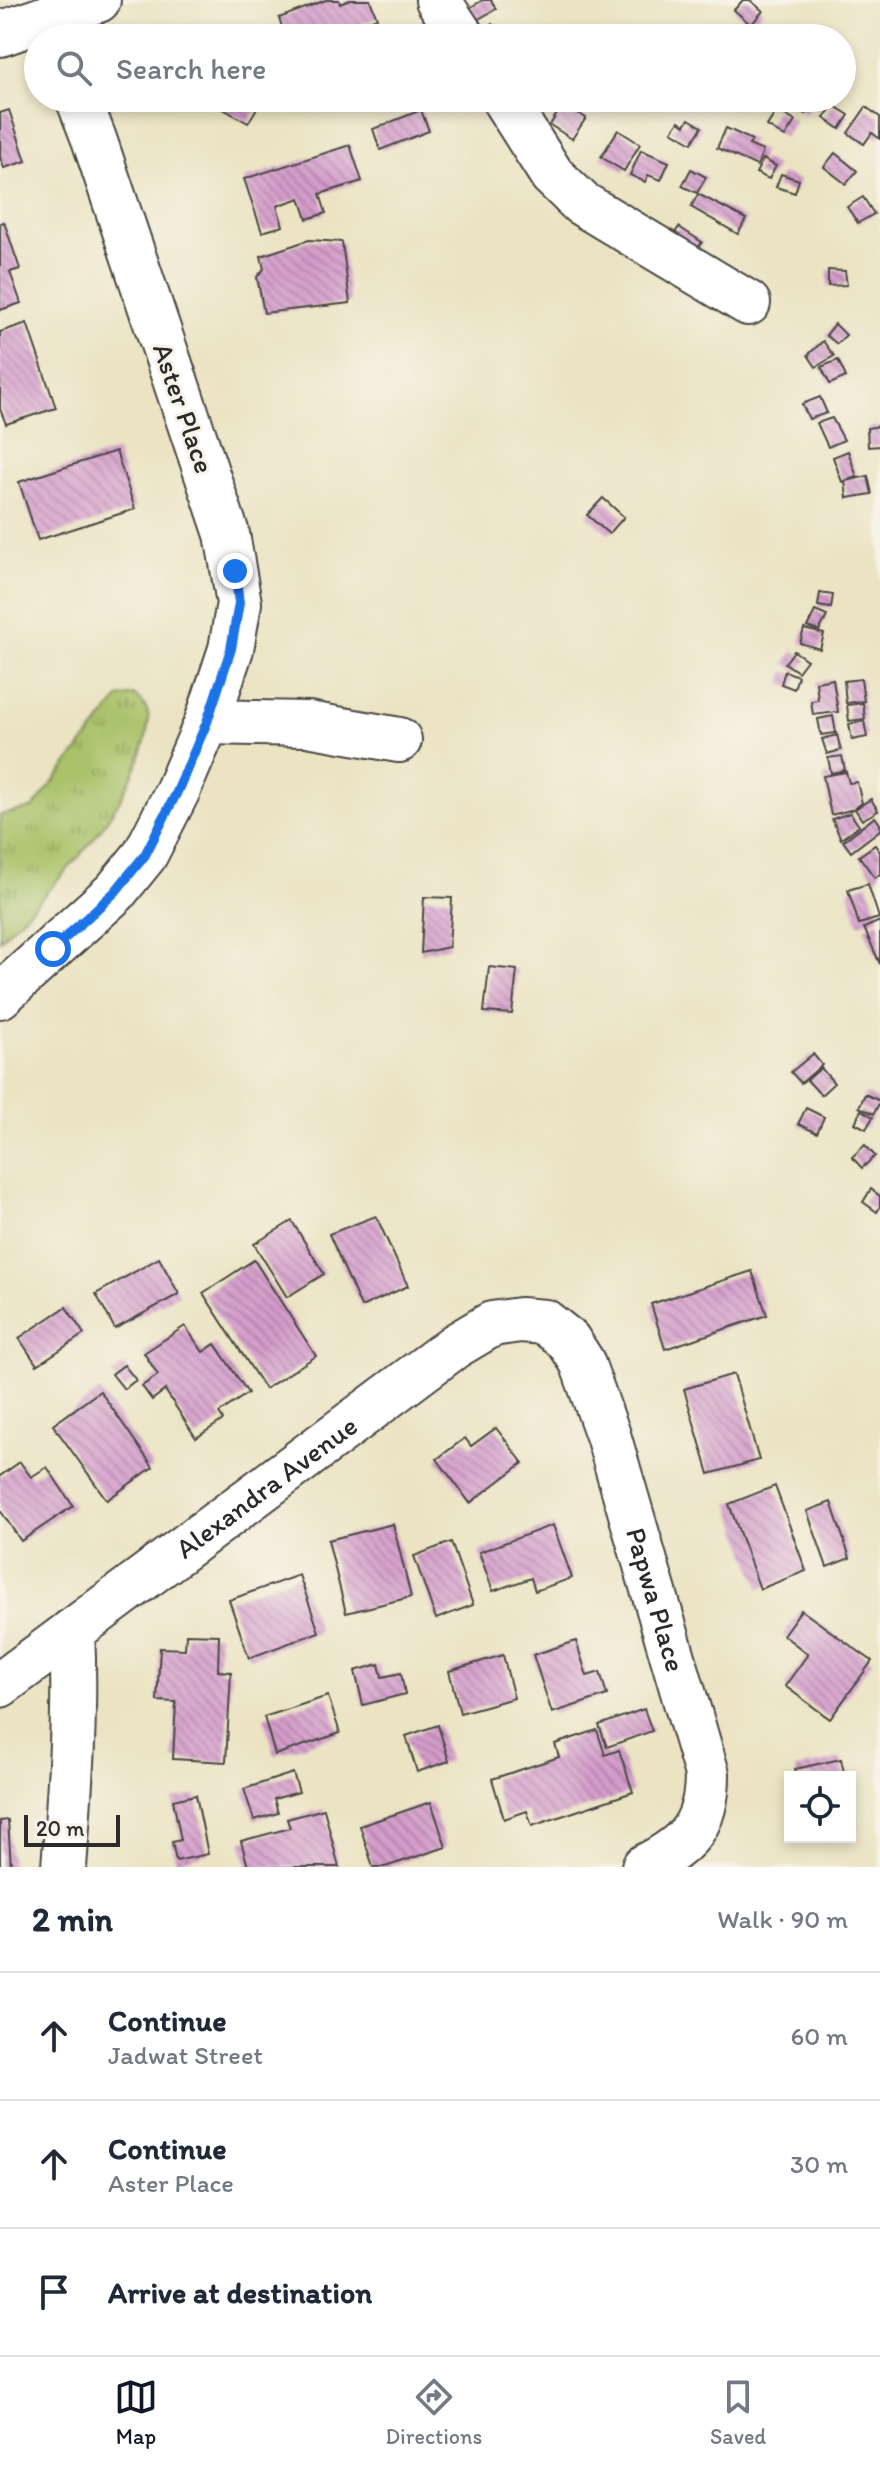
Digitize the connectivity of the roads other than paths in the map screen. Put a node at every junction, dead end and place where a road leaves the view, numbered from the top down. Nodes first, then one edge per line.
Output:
1 (438, 0) edge
2 (71, 12) edge
3 (32, 24) edge
4 (454, 24) edge
5 (24, 27) edge
6 (0, 34) edge
7 (83, 112) edge
8 (512, 112) edge
9 (748, 303) dead end
10 (207, 722) junction
11 (399, 740) dead end
12 (0, 996) edge
13 (545, 1322) joint
14 (72, 1631) junction
15 (0, 1685) edge
16 (658, 1864) edge
17 (64, 1867) edge

1 - 4 street
2 - 3 street
5 - 6 street
7 - 10 street, Aster Place
8 - 9 street
10 - 11 street
10 - 12 street, Aster Place
13 - 14 street, Alexandra Avenue
13 - 16 street, Papwa Place
14 - 15 street, Alexandra Avenue
14 - 17 street

